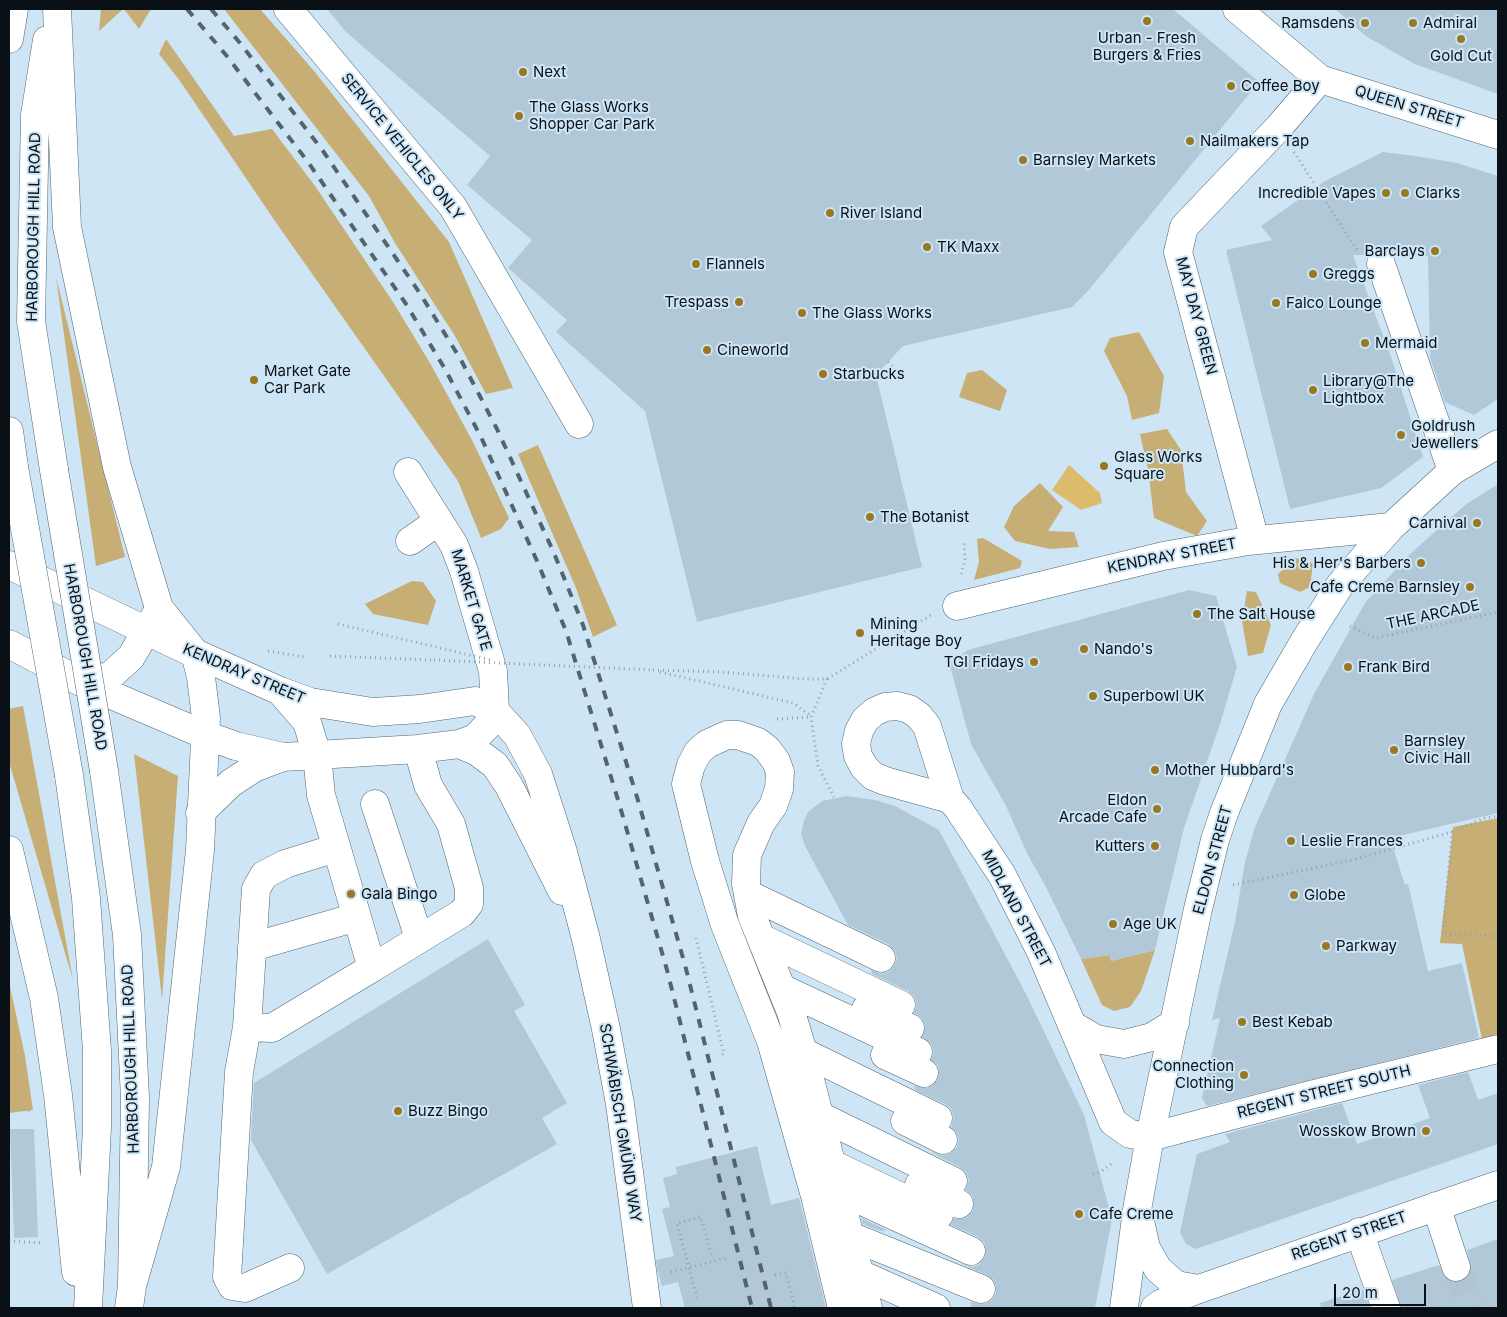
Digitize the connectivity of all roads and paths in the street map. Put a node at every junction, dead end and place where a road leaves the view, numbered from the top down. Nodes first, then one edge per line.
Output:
1 (14, 9) edge
2 (52, 9) edge
3 (57, 9) edge
4 (288, 9) edge
5 (1237, 9) edge
6 (9, 38) edge
7 (1320, 79) junction
8 (1279, 128) junction
9 (1498, 135) edge
10 (1381, 264) joint
11 (888, 362) dead end
12 (901, 374) dead end
13 (579, 424) dead end
14 (9, 431) edge
15 (1498, 444) edge
16 (1452, 471) junction
17 (408, 472) dead end
18 (439, 521) junction
19 (1391, 527) junction
20 (964, 540) dead end
21 (410, 541) dead end
22 (1252, 541) junction
23 (13, 574) edge
24 (961, 576) dead end
25 (957, 606) joint
26 (159, 608) junction
27 (1498, 612) edge
28 (338, 624) dead end
29 (1346, 624) dead end
30 (147, 631) junction
31 (9, 644) edge
32 (195, 653) junction
33 (330, 656) dead end
34 (498, 662) junction
35 (653, 670) junction
36 (827, 679) junction
37 (81, 682) junction
38 (280, 691) junction
39 (494, 711) junction
40 (811, 717) junction
41 (205, 736) junction
42 (459, 744) junction
43 (418, 749) junction
44 (317, 755) junction
45 (283, 757) junction
46 (834, 797) dead end
47 (950, 799) dead end
48 (376, 804) dead end
49 (200, 813) junction
50 (1498, 816) edge
51 (1452, 832) junction
52 (336, 848) junction
53 (11, 866) edge
54 (1203, 891) junction
55 (753, 916) junction
56 (356, 917) junction
57 (1498, 936) edge
58 (419, 938) junction
59 (586, 939) junction
60 (252, 947) junction
61 (372, 968) junction
62 (1175, 1023) junction
63 (1072, 1025) junction
64 (247, 1027) junction
65 (1498, 1049) edge
66 (1150, 1137) junction
67 (939, 1138) edge
68 (826, 1151) edge
69 (1498, 1185) edge
70 (1436, 1206) junction
71 (1138, 1210) junction
72 (1359, 1232) junction
73 (712, 1257) dead end
74 (727, 1258) dead end
75 (1456, 1267) tunnel mouth
76 (290, 1268) dead end
77 (688, 1268) junction
78 (776, 1275) dead end
79 (644, 1280) junction
80 (1200, 1289) junction
81 (131, 1297) edge
82 (697, 1298) dead end
83 (80, 1308) edge
84 (88, 1308) edge
85 (647, 1308) edge
86 (794, 1308) edge
87 (891, 1308) edge
88 (936, 1308) edge
89 (1124, 1308) edge
90 (1155, 1308) edge
91 (1386, 1308) edge

1 - 6 main road
2 - 81 main road, HARBOROUGH HILL ROAD, bridge
3 - 26 main road
4 - 13 main road, SERVICE VEHICLES ONLY
5 - 7 main road
7 - 8 main road, MAY DAY GREEN
7 - 9 main road, QUEEN STREET
8 - 10 path
8 - 22 main road, MAY DAY GREEN
10 - 16 main road
11 - 12 path
14 - 84 main road, bridge
15 - 16 main road, ELDON STREET
16 - 19 main road, ELDON STREET
17 - 18 main road, MARKET GATE
18 - 21 main road
18 - 39 main road, MARKET GATE
19 - 22 main road, KENDRAY STREET
19 - 54 main road, ELDON STREET
20 - 24 path
22 - 25 main road, KENDRAY STREET
23 - 30 main road, KENDRAY STREET
25 - 36 path
26 - 30 main road
26 - 32 main road
27 - 29 path, THE ARCADE
28 - 34 path, bridge
30 - 32 main road, KENDRAY STREET
30 - 37 main road
31 - 37 main road
32 - 38 main road, KENDRAY STREET
32 - 41 main road
33 - 34 path, bridge
34 - 35 path, bridge
35 - 36 path
35 - 40 path
36 - 40 path
37 - 41 main road
38 - 39 main road, KENDRAY STREET
38 - 44 main road
39 - 42 main road
39 - 59 main road, SCHWÄBISCH GMÜND WAY
40 - 46 path
41 - 45 main road
41 - 49 main road
42 - 43 main road
42 - 59 main road, SCHWÄBISCH GMÜND WAY
43 - 44 main road
43 - 58 main road
44 - 45 main road
44 - 52 main road
45 - 49 main road
47 - 63 main road, MIDLAND STREET
48 - 58 main road
49 - 81 main road
50 - 51 path
51 - 54 path
51 - 57 path
52 - 56 main road
52 - 60 main road
53 - 83 main road
54 - 62 main road, ELDON STREET
55 - 67 main road
55 - 67 main road
55 - 68 main road
55 - 68 main road
56 - 60 main road
56 - 61 main road
58 - 61 main road
59 - 79 main road, SCHWÄBISCH GMÜND WAY
60 - 64 main road
61 - 64 main road
62 - 63 main road
62 - 66 main road, ELDON STREET
63 - 66 main road, MIDLAND STREET
64 - 76 main road
65 - 66 main road, REGENT STREET SOUTH
66 - 71 main road, ELDON STREET
67 - 68 main road
67 - 68 main road
67 - 68 main road
67 - 68 main road
67 - 68 main road
67 - 68 main road
67 - 68 main road
68 - 87 main road
68 - 88 main road
69 - 70 main road, REGENT STREET
70 - 72 main road, REGENT STREET
70 - 75 main road
71 - 80 main road
71 - 89 main road, ELDON STREET
72 - 80 main road, REGENT STREET
72 - 91 main road
73 - 77 path
74 - 77 path
77 - 79 path
77 - 82 path
78 - 86 path
79 - 85 main road, SCHWÄBISCH GMÜND WAY
80 - 90 main road, REGENT STREET

